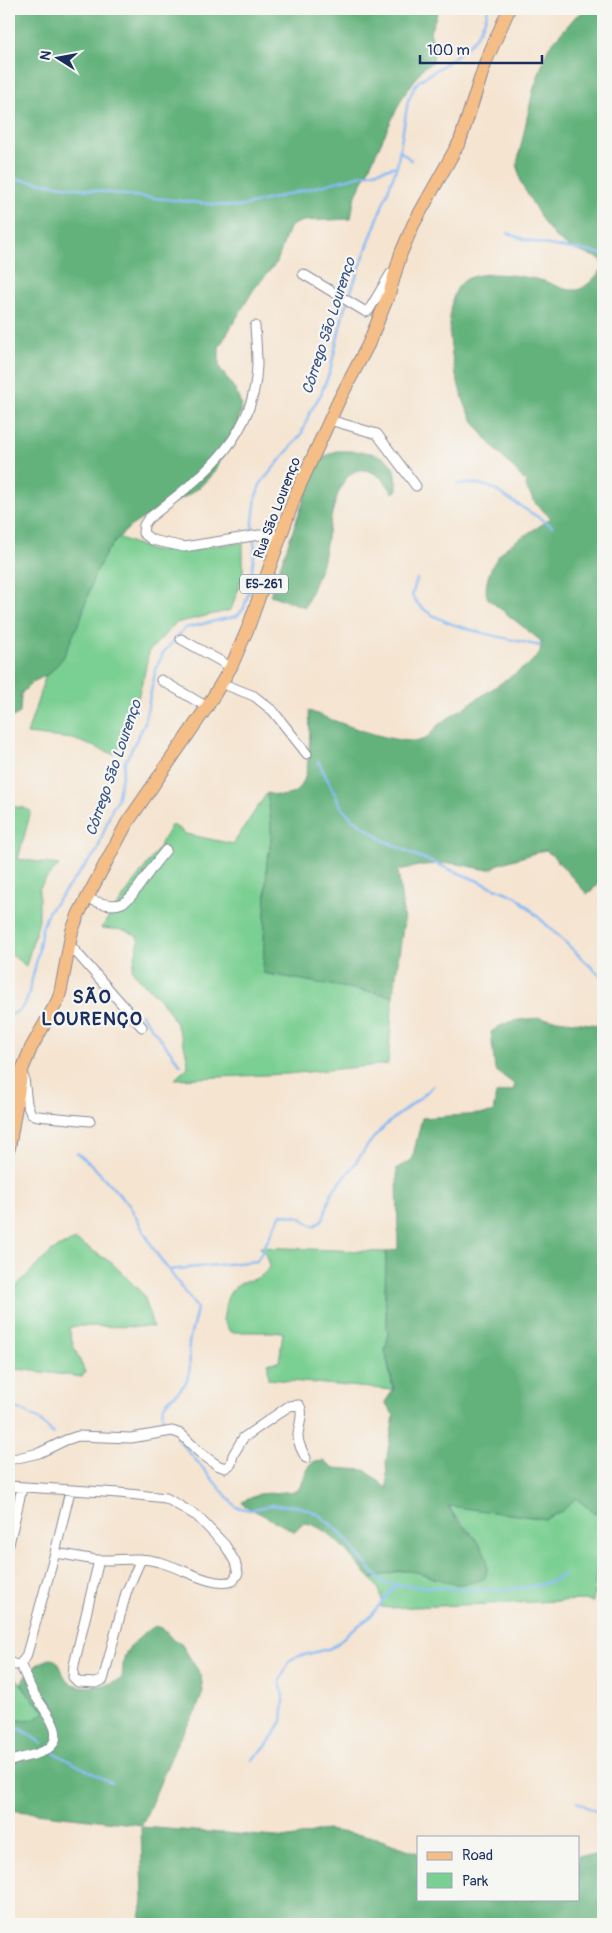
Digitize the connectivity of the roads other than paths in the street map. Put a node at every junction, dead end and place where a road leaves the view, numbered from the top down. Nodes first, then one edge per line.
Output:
1 (509, 9) edge
2 (401, 253) junction
3 (304, 274) dead end
4 (255, 326) dead end
5 (330, 420) junction
6 (416, 486) dead end
7 (280, 536) junction
8 (181, 640) dead end
9 (230, 667) junction
10 (160, 680) dead end
11 (221, 683) junction
12 (207, 707) junction
13 (307, 754) dead end
14 (166, 850) dead end
15 (86, 898) junction
16 (69, 944) junction
17 (142, 1027) dead end
18 (22, 1070) junction
19 (90, 1121) dead end
20 (9, 1146) edge
21 (306, 1458) dead end
22 (9, 1460) edge
23 (9, 1486) edge
24 (22, 1488) junction
25 (70, 1491) junction
26 (9, 1544) edge
27 (55, 1553) junction
28 (141, 1559) junction
29 (99, 1560) junction
30 (9, 1662) edge
31 (20, 1664) junction
32 (9, 1762) edge

1 - 2 main road, Rua São Lourenço / ES-261
2 - 3 street
2 - 5 main road, Rua São Lourenço / ES-261
4 - 7 street
5 - 6 street
5 - 7 main road, Rua São Lourenço / ES-261
7 - 9 main road, Rua São Lourenço / ES-261
8 - 9 street
9 - 11 main road, Rua São Lourenço / ES-261
10 - 12 street
11 - 12 main road, Rua São Lourenço / ES-261
11 - 13 street
12 - 15 main road, Rua São Lourenço / ES-261
14 - 15 street
15 - 16 main road, Rua São Lourenço / ES-261
16 - 17 street
16 - 18 main road, Rua São Lourenço / ES-261
18 - 19 street
18 - 20 main road, Rua São Lourenço / ES-261
21 - 22 street
23 - 24 street
24 - 25 street
24 - 26 street
25 - 27 street
25 - 28 street
27 - 29 street
27 - 31 street
28 - 29 street
28 - 29 street
30 - 31 street
31 - 32 street

